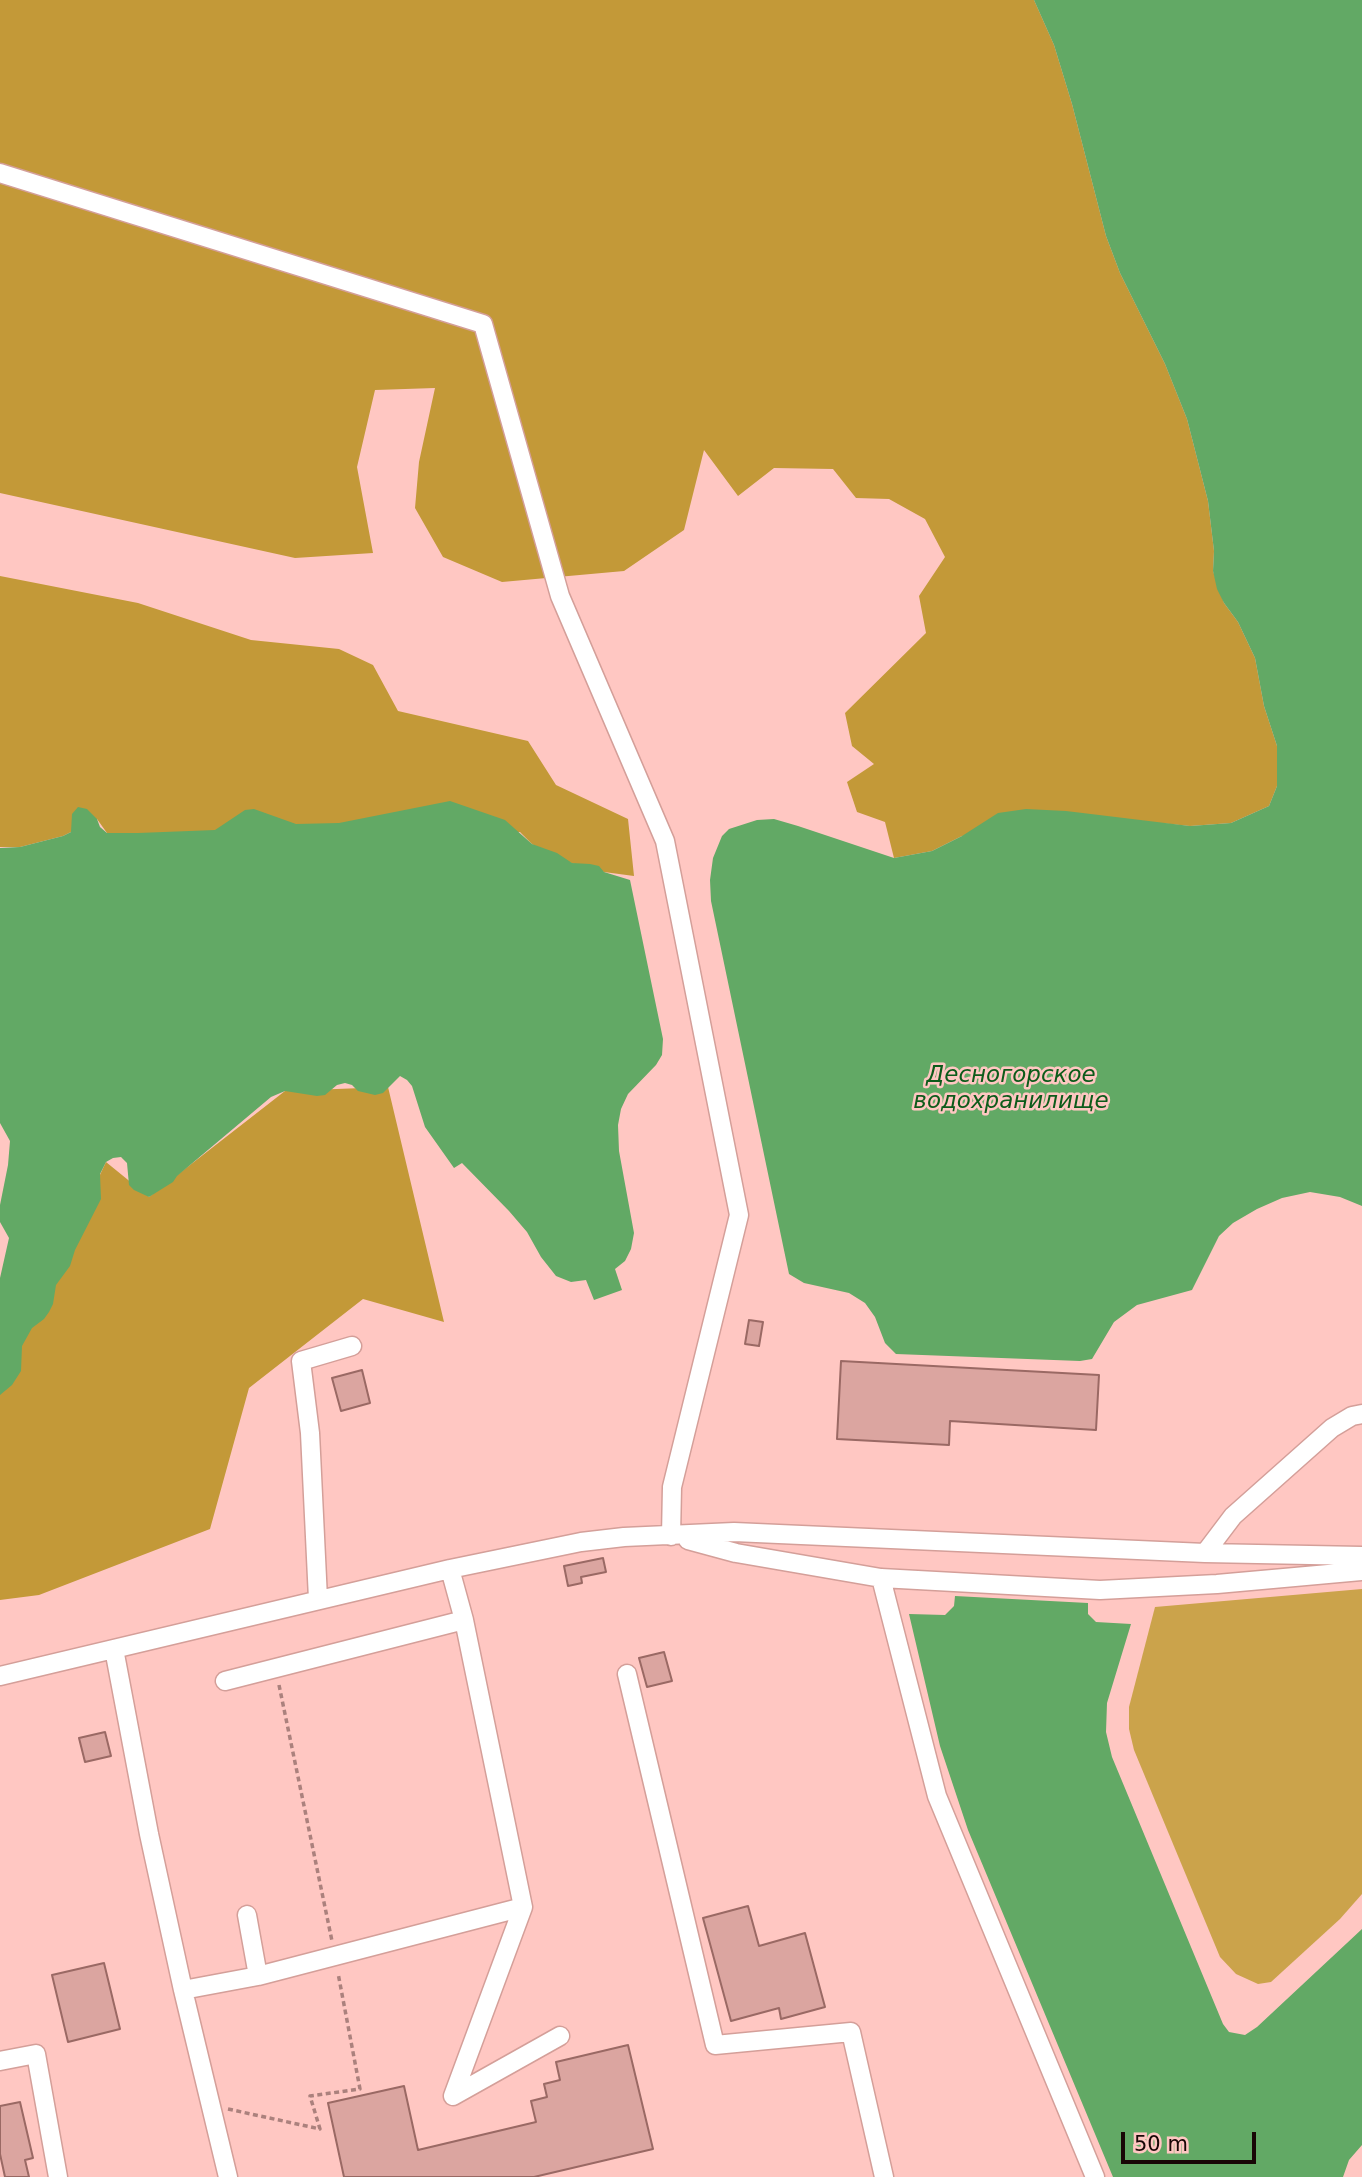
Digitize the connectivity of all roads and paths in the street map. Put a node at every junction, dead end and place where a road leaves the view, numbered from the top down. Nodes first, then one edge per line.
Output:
1 (0, 173) edge
2 (352, 1346) dead end
3 (1362, 1414) edge
4 (671, 1536) junction
5 (1205, 1553) junction
6 (1362, 1556) edge
7 (450, 1569) junction
8 (1362, 1571) edge
9 (881, 1578) junction
10 (318, 1599) junction
11 (464, 1619) junction
12 (114, 1649) junction
13 (276, 1669) junction
14 (627, 1674) dead end
15 (0, 1676) edge
16 (225, 1681) dead end
17 (523, 1907) junction
18 (247, 1915) dead end
19 (335, 1956) junction
20 (258, 1976) junction
21 (183, 1990) junction
22 (560, 2036) dead end
23 (0, 2061) edge
24 (211, 2105) junction
25 (58, 2177) edge
26 (228, 2177) edge
27 (884, 2177) edge
28 (1095, 2177) edge

1 - 4 street
2 - 10 street
3 - 5 street
4 - 5 street
4 - 7 street
4 - 9 street
5 - 6 street
7 - 10 street
7 - 11 street
8 - 9 street
9 - 28 street
10 - 12 street
11 - 13 street
11 - 17 street
12 - 15 street
12 - 21 street
13 - 16 street
13 - 19 path
14 - 27 street
17 - 19 street
17 - 22 street
18 - 20 street
19 - 20 street
19 - 24 path
20 - 21 street
21 - 24 street
23 - 25 street
24 - 26 street

